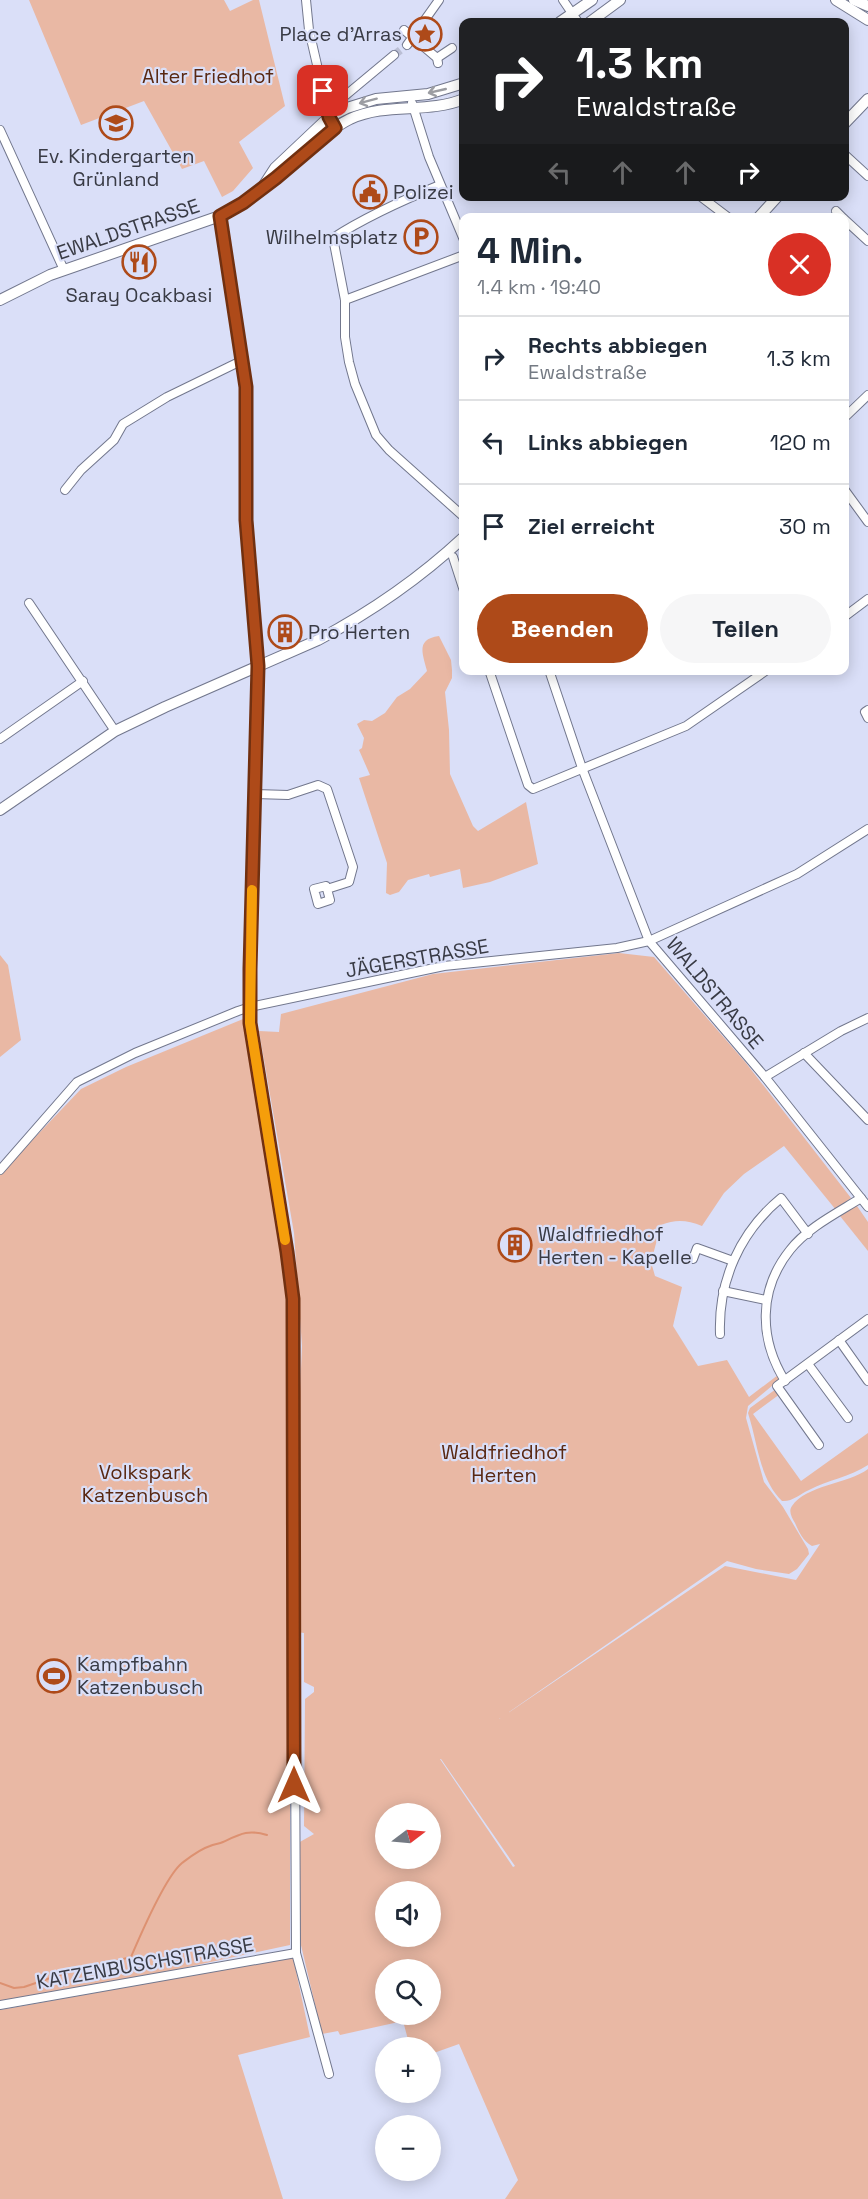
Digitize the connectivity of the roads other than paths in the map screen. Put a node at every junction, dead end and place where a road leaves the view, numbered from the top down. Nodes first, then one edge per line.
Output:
1 (306, 0) edge
2 (439, 0) edge
3 (563, 0) edge
4 (592, 0) edge
5 (620, 0) edge
6 (836, 0) edge
7 (854, 0) edge
8 (868, 6) edge
9 (574, 18) edge
10 (576, 18) edge
11 (595, 18) edge
12 (868, 20) edge
13 (404, 30) dead end
14 (413, 37) junction
15 (407, 45) tunnel mouth
16 (452, 48) dead end
17 (394, 55) tunnel mouth
18 (459, 85) edge
19 (410, 95) junction
20 (868, 99) edge
21 (340, 100) dead end
22 (459, 101) edge
23 (412, 108) junction
24 (329, 117) junction
25 (849, 119) edge
26 (335, 128) junction
27 (0, 130) edge
28 (849, 159) edge
29 (868, 176) edge
30 (440, 185) junction
31 (264, 186) junction
32 (707, 201) edge
33 (773, 201) edge
34 (722, 213) edge
35 (763, 213) edge
36 (220, 216) junction
37 (849, 224) edge
38 (868, 226) edge
39 (459, 229) edge
40 (860, 234) junction
41 (868, 241) edge
42 (459, 257) edge
43 (64, 270) junction
44 (0, 300) edge
45 (345, 300) junction
46 (243, 360) junction
47 (868, 395) edge
48 (849, 413) edge
49 (64, 490) dead end
50 (849, 496) edge
51 (459, 513) edge
52 (868, 522) edge
53 (459, 541) edge
54 (453, 557) dead end
55 (459, 576) edge
56 (868, 599) edge
57 (29, 603) dead end
58 (849, 613) edge
59 (258, 666) junction
60 (491, 675) edge
61 (551, 675) edge
62 (760, 675) edge
63 (83, 681) junction
64 (868, 710) edge
65 (868, 718) edge
66 (116, 731) junction
67 (0, 739) edge
68 (582, 768) junction
69 (255, 794) junction
70 (0, 810) edge
71 (868, 829) edge
72 (327, 889) dead end
73 (649, 941) junction
74 (250, 1006) junction
75 (868, 1018) edge
76 (804, 1053) junction
77 (765, 1077) junction
78 (868, 1120) edge
79 (0, 1170) edge
80 (861, 1198) junction
81 (868, 1207) edge
82 (808, 1234) junction
83 (693, 1259) dead end
84 (733, 1261) junction
85 (723, 1291) junction
86 (766, 1300) junction
87 (868, 1319) edge
88 (720, 1334) dead end
89 (839, 1340) junction
90 (808, 1364) junction
91 (785, 1381) junction
92 (868, 1381) edge
93 (848, 1418) dead end
94 (819, 1445) dead end
95 (296, 1953) junction
96 (0, 2005) edge
97 (329, 2074) dead end

1 - 24 street
2 - 14 street
3 - 9 street
4 - 10 main road
5 - 11 main road
6 - 12 main road
7 - 8 main road
13 - 14 street
14 - 15 street
14 - 16 street
17 - 21 street
18 -> 19 main road, EWALDSTRASSE
19 - 23 street
19 -> 24 main road, EWALDSTRASSE
20 - 25 main road
22 - 23 main road, EWALDSTRASSE
23 - 26 main road, EWALDSTRASSE
23 - 30 street
24 - 26 street
24 - 31 main road, EWALDSTRASSE
26 - 31 main road, EWALDSTRASSE
27 - 43 street
28 - 29 street
30 - 39 street
30 - 45 street
31 - 36 main road, EWALDSTRASSE
32 - 34 street
33 - 35 main road
36 - 43 main road, EWALDSTRASSE
36 - 46 street
37 - 40 street
38 - 40 street
40 - 41 street
42 - 45 street
43 - 44 main road, EWALDSTRASSE
45 - 51 street
46 - 49 street
46 - 59 street
47 - 48 street
50 - 52 street
53 - 59 main road
54 - 55 street
56 - 58 street
57 - 63 street
59 - 66 main road
59 - 69 street
60 - 68 street
61 - 68 street, WALDSTRASSE
62 - 68 street
63 - 66 street
63 - 67 street
64 - 65 street
66 - 70 main road
68 - 73 street, WALDSTRASSE
69 - 72 street
69 - 74 street
71 - 73 street, JÄGERSTRASSE
73 - 74 street, JÄGERSTRASSE
73 - 77 street, WALDSTRASSE
74 - 79 street, JÄGERSTRASSE
74 - 95 street
75 - 76 street
76 - 77 street
76 - 78 street
77 - 80 street, WALDSTRASSE
80 - 81 street, WALDSTRASSE
80 - 82 street
82 - 84 street
82 - 86 street
83 - 84 street
84 - 85 street
85 - 86 street
85 - 88 street
86 - 91 street
87 - 89 street
89 - 90 street
89 - 92 street
90 - 91 street
90 - 93 street
91 - 94 street
95 - 96 street, KATZENBUSCHSTRASSE
95 - 97 street

